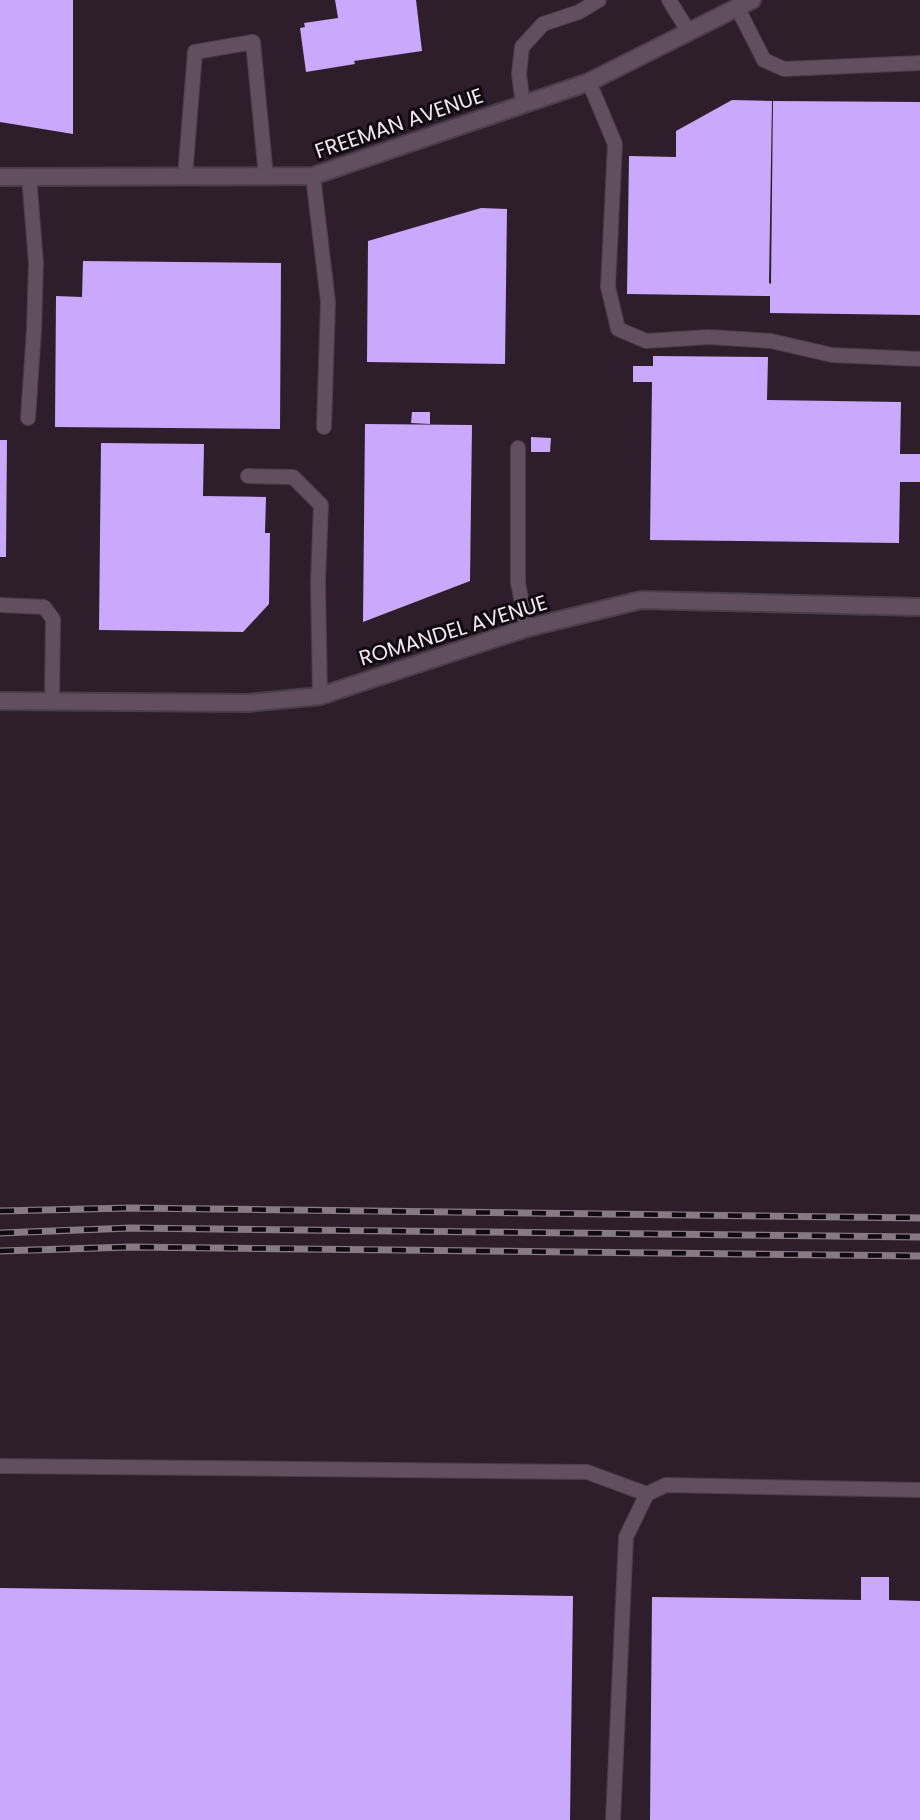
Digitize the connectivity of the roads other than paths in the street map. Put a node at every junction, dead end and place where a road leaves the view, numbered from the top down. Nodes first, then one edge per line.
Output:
1 (599, 0) edge
2 (669, 0) edge
3 (744, 4) edge
4 (689, 32) junction
5 (920, 63) edge
6 (589, 82) junction
7 (523, 104) junction
8 (29, 176) junction
9 (184, 176) junction
10 (266, 176) junction
11 (313, 176) junction
12 (0, 177) edge
13 (920, 359) edge
14 (28, 418) dead end
15 (324, 427) dead end
16 (518, 448) dead end
17 (248, 476) dead end
18 (0, 605) edge
19 (920, 607) edge
20 (527, 628) junction
21 (320, 696) junction
22 (52, 700) junction
23 (0, 701) edge
24 (0, 1466) edge
25 (920, 1490) edge
26 (647, 1494) junction
27 (614, 1820) edge

1 - 7 lane
2 - 4 lane
3 - 4 street, FREEMAN AVENUE
3 - 5 lane
4 - 6 street, FREEMAN AVENUE
6 - 7 street, FREEMAN AVENUE
6 - 13 lane
7 - 11 street, FREEMAN AVENUE
8 - 9 street, FREEMAN AVENUE
8 - 12 street, FREEMAN AVENUE
8 - 14 lane
9 - 10 street, FREEMAN AVENUE
9 - 10 lane
10 - 11 street, FREEMAN AVENUE
11 - 15 lane
16 - 20 lane
17 - 21 lane
18 - 22 lane
19 - 20 street, ROMANDEL AVENUE
20 - 21 street, ROMANDEL AVENUE
21 - 22 street, ROMANDEL AVENUE
22 - 23 street, ROMANDEL AVENUE
24 - 26 lane
25 - 26 lane
26 - 27 lane

